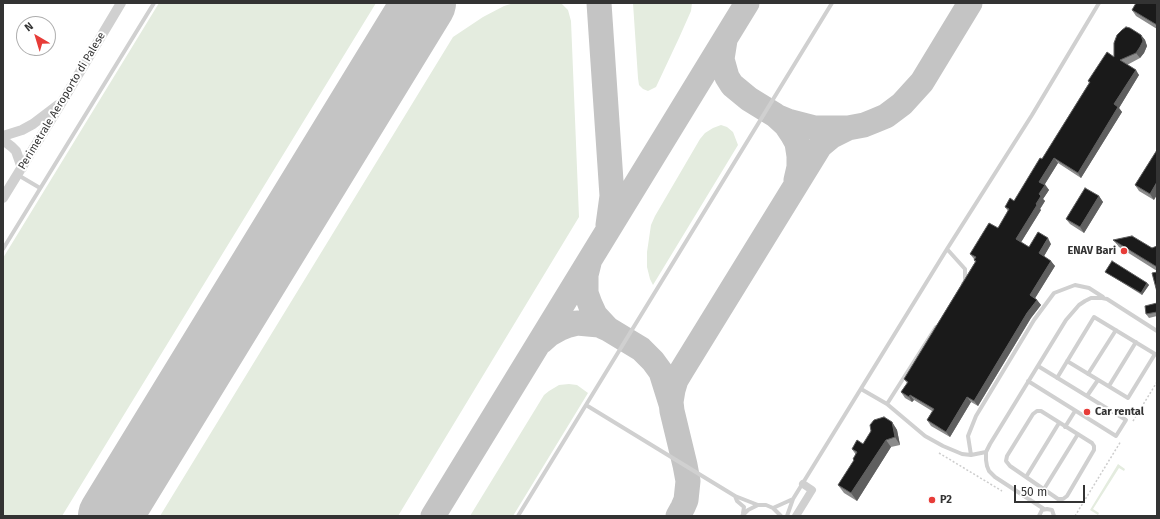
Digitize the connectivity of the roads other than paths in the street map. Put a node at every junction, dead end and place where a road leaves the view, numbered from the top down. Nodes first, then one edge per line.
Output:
1 (121, 3) edge
2 (154, 3) edge
3 (832, 3) edge
4 (1099, 3) edge
5 (62, 102) junction
6 (3, 136) edge
7 (3, 140) edge
8 (18, 174) junction
9 (3, 181) edge
10 (40, 188) junction
11 (3, 198) edge
12 (3, 249) edge
13 (947, 249) junction
14 (961, 287) edge
15 (1107, 300) junction
16 (940, 320) edge
17 (1116, 330) junction
18 (1157, 330) edge
19 (1136, 342) junction
20 (1067, 361) junction
21 (1038, 366) junction
22 (1088, 374) junction
23 (1056, 378) junction
24 (1098, 380) junction
25 (1028, 381) junction
26 (1109, 386) junction
27 (861, 389) junction
28 (1087, 396) junction
29 (887, 404) junction
30 (586, 405) junction
31 (1075, 411) junction
32 (1059, 423) junction
33 (1065, 427) junction
34 (1078, 434) junction
35 (986, 452) junction
36 (971, 456) junction
37 (1026, 477) junction
38 (803, 484) junction
39 (1044, 489) junction
40 (735, 496) junction
41 (793, 500) junction
42 (758, 505) junction
43 (773, 508) junction
44 (1044, 509) junction
45 (743, 515) edge
46 (518, 516) edge
47 (781, 516) edge
48 (787, 516) edge
49 (796, 516) edge
50 (1039, 516) edge
51 (1055, 516) edge

1 - 5 street, Perimetrale Aeroporto di Palese
2 - 10 lane
3 - 30 lane
4 - 13 lane
5 - 6 street
5 - 8 street, Perimetrale Aeroporto di Palese
7 - 8 street
8 - 9 street
8 - 10 lane
8 - 11 street, Perimetrale Aeroporto di Palese
10 - 12 lane
13 - 14 lane
13 - 27 lane
15 - 18 lane
15 - 21 lane
15 - 36 lane
16 - 29 lane
17 - 19 lane
17 - 20 lane
17 - 22 lane
19 - 26 lane
19 - 26 lane
20 - 22 lane
20 - 23 lane
21 - 23 lane
21 - 25 lane
22 - 24 lane
23 - 28 lane
24 - 26 lane
24 - 28 lane
25 - 31 lane
25 - 35 lane
27 - 29 lane
27 - 38 lane
28 - 31 lane
29 - 36 lane
30 - 40 lane
30 - 46 lane
31 - 33 lane
32 - 33 lane
32 - 37 lane
32 - 37 lane
33 - 34 lane
34 - 39 lane
34 - 39 lane
35 - 36 lane
35 - 44 lane
37 - 39 lane
38 - 41 lane
38 - 49 street
40 - 42 lane
40 - 45 lane
41 - 43 lane
41 - 48 lane
42 - 43 lane
42 - 45 lane
43 - 47 lane
44 - 50 lane
44 - 51 lane

